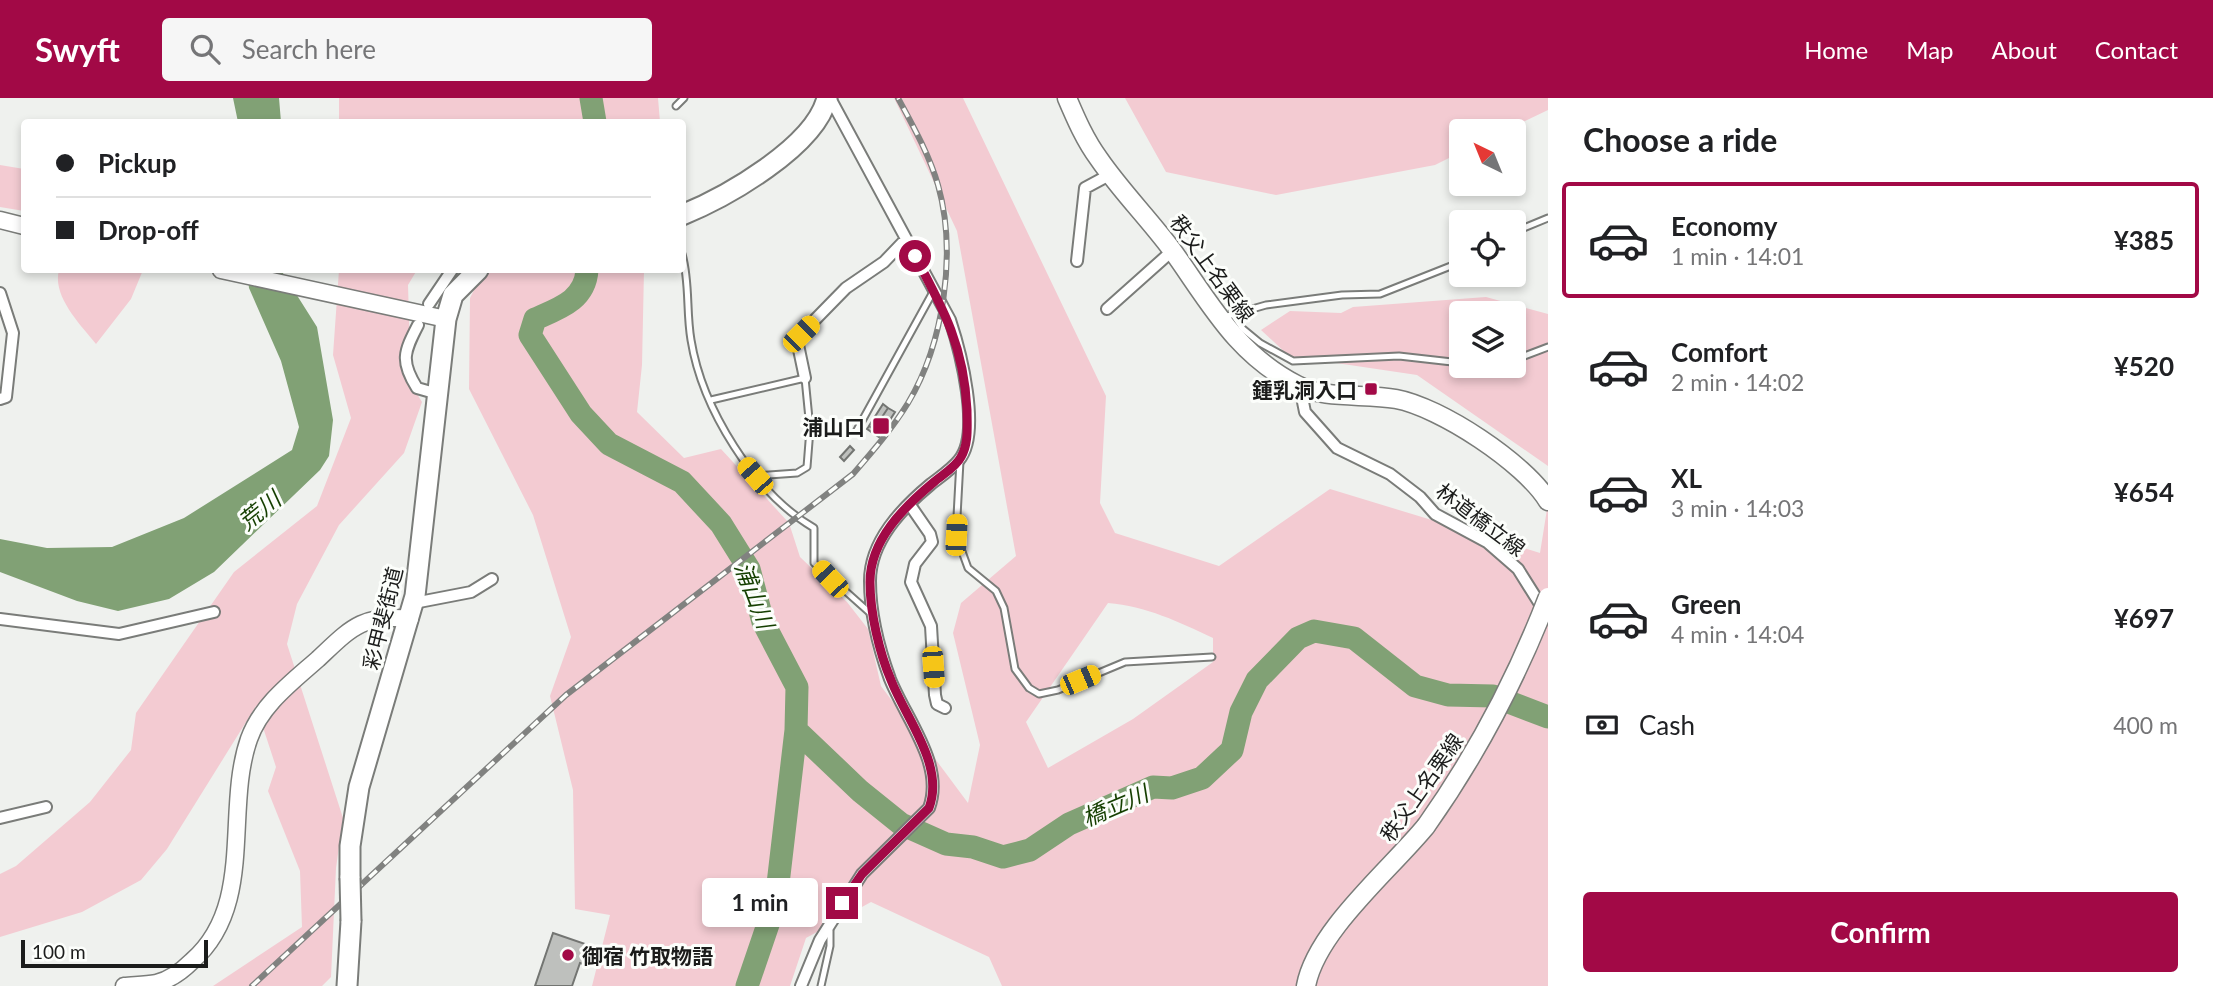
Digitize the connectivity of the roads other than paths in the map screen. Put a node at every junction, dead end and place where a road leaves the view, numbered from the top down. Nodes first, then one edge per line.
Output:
1 (684, 98) edge
2 (828, 98) edge
3 (1067, 98) edge
4 (676, 106) dead end
5 (1111, 174) junction
6 (686, 213) edge
7 (1548, 218) edge
8 (0, 220) edge
9 (21, 225) edge
10 (1526, 227) edge
11 (906, 239) junction
12 (1172, 251) junction
13 (1077, 261) dead end
14 (686, 266) edge
15 (1449, 266) edge
16 (235, 273) edge
17 (450, 273) edge
18 (475, 273) edge
19 (934, 291) junction
20 (0, 293) edge
21 (429, 304) dead end
22 (1107, 309) dead end
23 (1225, 316) junction
24 (446, 319) junction
25 (418, 325) dead end
26 (1548, 347) edge
27 (1526, 355) edge
28 (1449, 362) edge
29 (805, 378) junction
30 (1300, 387) junction
31 (438, 394) junction
32 (0, 398) edge
33 (711, 400) junction
34 (857, 430) dead end
35 (961, 459) junction
36 (755, 476) junction
37 (1548, 501) edge
38 (910, 505) junction
39 (492, 579) dead end
40 (1548, 597) edge
41 (412, 611) junction
42 (214, 612) dead end
43 (872, 614) junction
44 (1548, 618) edge
45 (0, 619) edge
46 (1212, 657) dead end
47 (944, 708) dead end
48 (46, 807) dead end
49 (0, 818) edge
50 (830, 925) junction
51 (124, 986) edge
52 (348, 986) edge
53 (801, 986) edge
54 (821, 986) edge
55 (1306, 986) edge

1 - 4 lane
2 - 6 highway
2 - 11 street
3 - 5 main road, 秩父上名栗線
5 - 12 main road, 秩父上名栗線
5 - 13 street
7 - 10 lane
8 - 9 street
11 - 19 street
11 - 29 street
12 - 22 street
12 - 23 main road, 秩父上名栗線
14 - 33 lane
15 - 23 lane
16 - 24 street
17 - 21 street
18 - 24 highway, 彩甲斐街道
19 - 34 lane
19 - 35 street
20 - 32 street
23 - 28 lane
23 - 30 main road, 秩父上名栗線
24 - 31 highway, 彩甲斐街道
25 - 31 street
26 - 27 lane
29 - 33 lane
29 - 36 lane
30 - 37 main road, 秩父上名栗線
30 - 44 street, 林道橋立線
31 - 41 highway, 彩甲斐街道
33 - 36 lane
35 - 38 street
35 - 46 lane
36 - 43 lane
38 - 43 street
38 - 47 street
39 - 41 street
40 - 55 main road, 秩父上名栗線, bridge
41 - 51 street
41 - 52 highway, 彩甲斐街道, bridge
42 - 45 street
43 - 50 street
48 - 49 street
50 - 53 street
50 - 54 lane

